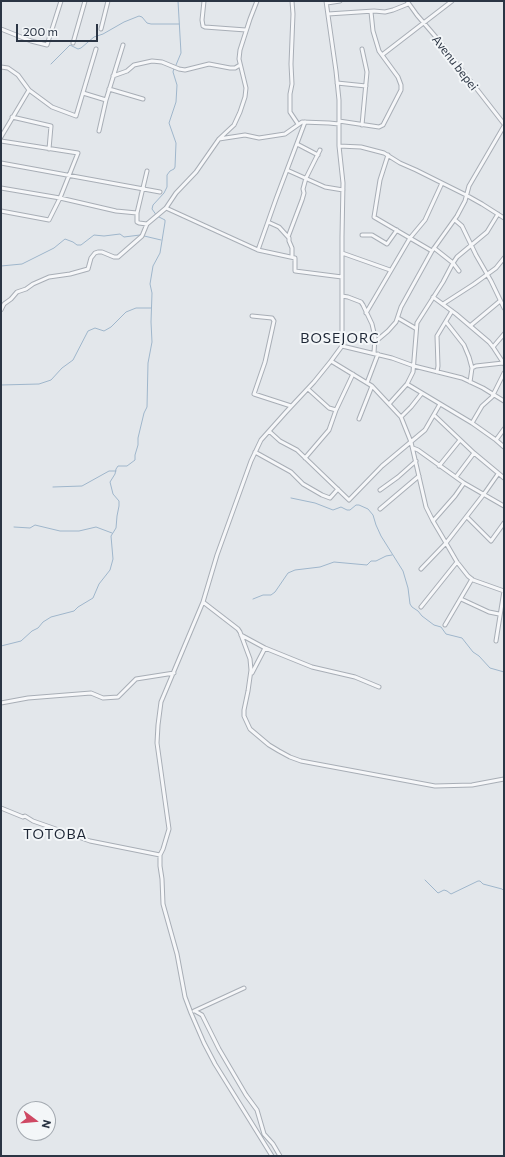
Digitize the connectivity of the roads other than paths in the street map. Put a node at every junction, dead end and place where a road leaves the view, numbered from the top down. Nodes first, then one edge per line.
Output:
1 (61, 1) edge
2 (85, 1) edge
3 (108, 1) edge
4 (204, 1) edge
5 (257, 1) edge
6 (292, 1) edge
7 (340, 1) edge
8 (452, 1) edge
9 (327, 2) edge
10 (408, 2) edge
11 (371, 12) junction
12 (328, 14) junction
13 (423, 23) junction
14 (1, 29) edge
15 (101, 29) dead end
16 (246, 30) junction
17 (73, 43) dead end
18 (123, 45) dead end
19 (96, 49) dead end
20 (362, 49) dead end
21 (382, 55) junction
22 (240, 65) junction
23 (1, 66) edge
24 (113, 76) junction
25 (337, 83) junction
26 (366, 86) junction
27 (109, 89) junction
28 (28, 90) junction
29 (83, 93) junction
30 (143, 99) dead end
31 (106, 100) junction
32 (12, 117) junction
33 (305, 122) junction
34 (339, 123) junction
35 (298, 124) junction
36 (362, 125) junction
37 (504, 125) edge
38 (99, 131) dead end
39 (2, 132) edge
40 (1, 137) edge
41 (219, 139) junction
42 (1, 141) edge
43 (297, 144) junction
44 (340, 146) junction
45 (49, 148) junction
46 (320, 150) dead end
47 (318, 155) junction
48 (388, 156) junction
49 (1, 163) edge
50 (287, 170) junction
51 (147, 171) dead end
52 (69, 176) junction
53 (306, 178) junction
54 (442, 183) junction
55 (1, 188) edge
56 (143, 190) junction
57 (343, 190) junction
58 (160, 192) dead end
59 (466, 195) junction
60 (60, 198) junction
61 (166, 208) junction
62 (1, 211) edge
63 (137, 212) junction
64 (498, 214) junction
65 (504, 218) edge
66 (455, 220) junction
67 (268, 222) junction
68 (147, 224) junction
69 (397, 230) junction
70 (362, 235) dead end
71 (288, 237) junction
72 (410, 238) junction
73 (472, 245) junction
74 (433, 249) junction
75 (258, 250) junction
76 (342, 253) junction
77 (292, 257) junction
78 (504, 258) edge
79 (453, 263) junction
80 (390, 270) junction
81 (460, 271) dead end
82 (487, 274) junction
83 (342, 277) junction
84 (342, 296) junction
85 (433, 297) junction
86 (500, 301) junction
87 (443, 304) junction
88 (504, 308) edge
89 (1, 310) edge
90 (452, 311) junction
91 (366, 313) junction
92 (252, 316) dead end
93 (398, 318) junction
94 (446, 322) junction
95 (470, 326) junction
96 (416, 328) junction
97 (504, 334) edge
98 (375, 342) junction
99 (342, 346) junction
100 (493, 348) junction
101 (374, 353) junction
102 (378, 354) junction
103 (332, 361) junction
104 (504, 364) edge
105 (414, 366) junction
106 (472, 368) junction
107 (437, 372) junction
108 (504, 373) edge
109 (353, 374) junction
110 (470, 382) junction
111 (367, 383) junction
112 (407, 384) junction
113 (372, 386) junction
114 (308, 389) junction
115 (422, 393) junction
116 (493, 393) junction
117 (504, 401) edge
118 (389, 404) junction
119 (440, 404) junction
120 (291, 406) junction
121 (336, 410) junction
122 (434, 415) junction
123 (401, 417) junction
124 (359, 419) dead end
125 (472, 423) junction
126 (504, 428) edge
127 (269, 430) junction
128 (460, 440) junction
129 (496, 440) junction
130 (411, 442) junction
131 (504, 447) edge
132 (413, 448) junction
133 (255, 452) junction
134 (474, 453) junction
135 (305, 458) junction
136 (416, 462) junction
137 (439, 466) junction
138 (498, 474) junction
139 (419, 476) junction
140 (456, 477) junction
141 (504, 478) edge
142 (464, 483) junction
143 (338, 489) junction
144 (380, 490) dead end
145 (484, 494) junction
146 (504, 506) edge
147 (380, 509) dead end
148 (467, 517) junction
149 (432, 521) junction
150 (504, 523) edge
151 (446, 543) junction
152 (457, 562) junction
153 (421, 569) dead end
154 (472, 579) junction
155 (504, 591) edge
156 (461, 599) junction
157 (203, 602) junction
158 (421, 607) dead end
159 (500, 614) junction
160 (445, 625) dead end
161 (241, 635) junction
162 (496, 641) dead end
163 (264, 648) junction
164 (174, 673) junction
165 (251, 675) junction
166 (380, 687) dead end
167 (1, 703) edge
168 (504, 779) edge
169 (1, 808) edge
170 (160, 855) junction
171 (244, 988) dead end
172 (195, 1011) junction
173 (191, 1013) junction
174 (272, 1156) edge
175 (280, 1156) edge

1 - 14 street
2 - 17 street
3 - 15 street
4 - 16 street
5 - 16 street
6 - 35 street
7 - 9 street
8 - 13 street
9 - 12 street
10 - 11 street
10 - 13 street, Avenu bepei
11 - 12 street
11 - 21 street
12 - 25 street
13 - 21 street
13 - 37 street, Avenu bepei
16 - 22 street
18 - 24 street
19 - 29 street
20 - 26 street
21 - 36 street
22 - 24 street
22 - 41 street
23 - 28 street
24 - 27 street
25 - 26 street
25 - 34 street
26 - 36 street
27 - 30 street
27 - 31 street
28 - 29 street
28 - 32 street
29 - 31 street
31 - 38 street
32 - 39 street
32 - 45 street
33 - 34 street
33 - 35 street
33 - 43 street
34 - 36 street
34 - 44 street
35 - 41 street
37 - 59 street
39 - 40 street
41 - 61 street
42 - 45 street
43 - 47 street
43 - 50 street
44 - 48 street
44 - 57 street
45 - 52 street
46 - 47 street
47 - 53 street
48 - 54 street
48 - 69 street
49 - 52 street
50 - 53 street
50 - 67 street
51 - 56 street
52 - 56 street
52 - 60 street
53 - 57 street
53 - 71 street
54 - 59 street
54 - 72 street
55 - 60 street
56 - 58 street
56 - 63 street
57 - 76 street
59 - 64 street
59 - 66 street
60 - 62 street
60 - 63 street
61 - 68 street
61 - 75 street
63 - 68 street
64 - 65 street
64 - 73 street
66 - 73 street
66 - 74 street
67 - 71 street
67 - 75 street
68 - 89 street
69 - 70 street
69 - 72 street
71 - 77 street
72 - 74 street
72 - 80 street
73 - 79 street
73 - 82 street
74 - 79 street
74 - 93 street
75 - 77 street
76 - 80 street
76 - 83 street
77 - 83 street
78 - 82 street
79 - 81 street
79 - 85 street
80 - 91 street
82 - 86 street
82 - 87 street
83 - 84 street
84 - 91 street
84 - 99 street
85 - 87 street
85 - 96 street
86 - 88 street
86 - 95 street
87 - 90 street
90 - 94 street
90 - 95 street
91 - 98 street
92 - 120 street
93 - 96 street
93 - 98 street
94 - 106 street
94 - 107 street
95 - 100 street
96 - 105 street
97 - 100 street
98 - 101 street
99 - 101 street
99 - 103 street
100 - 104 street
101 - 102 street
102 - 105 street
102 - 111 street
103 - 109 street
103 - 114 street
104 - 106 street
105 - 107 street
105 - 112 street
106 - 110 street
107 - 110 street
108 - 116 street
109 - 111 street
109 - 121 street
110 - 116 street
111 - 113 street
112 - 115 street
112 - 118 street
113 - 118 street
113 - 124 street
114 - 120 street
114 - 121 street
115 - 119 street
115 - 123 street
116 - 117 street
116 - 125 street
118 - 123 street
119 - 122 street
119 - 125 street
120 - 127 street
121 - 135 street
122 - 128 street
122 - 130 street
123 - 130 street
125 - 129 street
126 - 129 street
127 - 133 street
127 - 135 street
128 - 134 street
128 - 137 street
129 - 131 street
130 - 132 street
130 - 143 street
132 - 136 street
132 - 137 street
133 - 143 street
133 - 157 street
134 - 138 street
134 - 140 street
135 - 143 street
136 - 139 street
136 - 144 street
137 - 140 street
138 - 141 street
138 - 145 street
139 - 147 street
139 - 149 street
140 - 142 street
142 - 145 street
142 - 149 street
145 - 146 street
145 - 148 street
148 - 150 street
148 - 151 street
149 - 151 street
151 - 152 street
151 - 153 street
152 - 154 street
152 - 158 street
154 - 155 street
154 - 156 street
155 - 159 street
156 - 159 street
156 - 160 street
157 - 161 street
157 - 164 street
159 - 162 street
161 - 163 street
161 - 165 street
163 - 165 street
163 - 166 street
164 - 167 street
164 - 170 street
165 - 168 street
169 - 170 street
170 - 173 street
171 - 172 street
172 - 173 street
172 - 175 street
173 - 174 street

